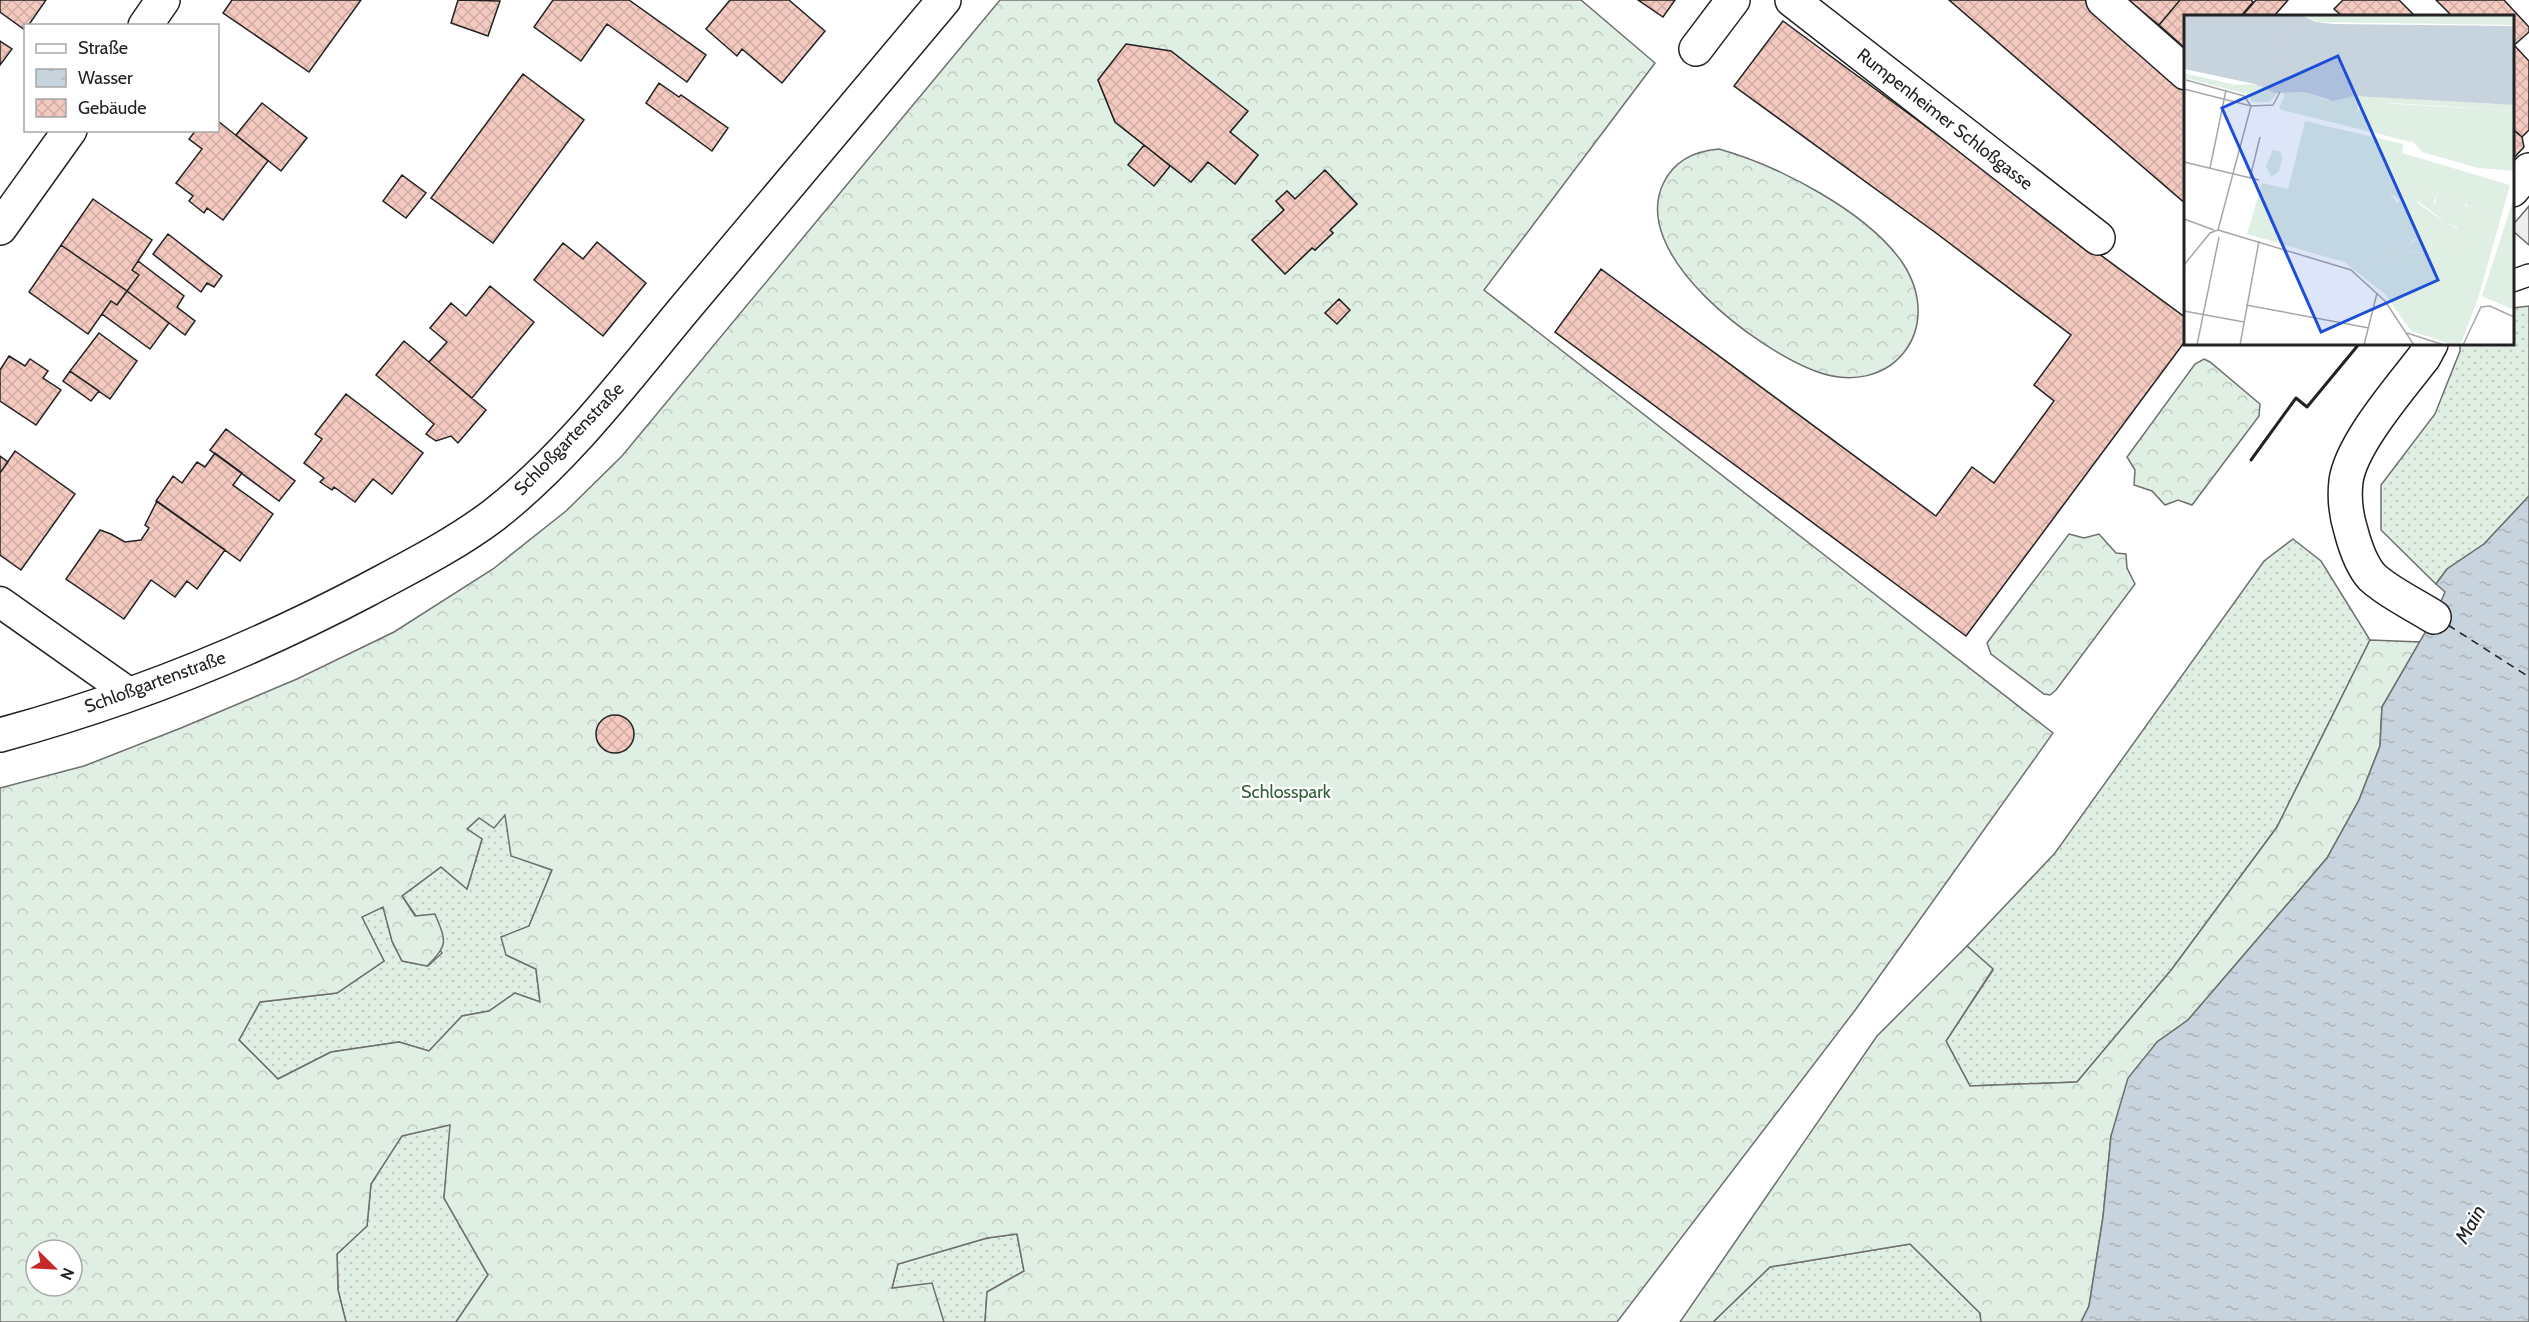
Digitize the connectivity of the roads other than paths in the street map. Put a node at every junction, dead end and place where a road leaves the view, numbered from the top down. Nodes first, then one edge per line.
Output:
1 (163, 0) edge
2 (944, 0) edge
3 (1733, 0) edge
4 (1792, 0) edge
5 (2103, 0) edge
6 (146, 24) edge
7 (1696, 49) dead end
8 (2184, 71) edge
9 (69, 132) edge
10 (2529, 170) edge
11 (2514, 187) edge
12 (0, 228) edge
13 (2098, 238) dead end
14 (2529, 275) edge
15 (2514, 280) edge
16 (2430, 345) edge
17 (0, 602) edge
18 (2434, 617) dead end
19 (129, 693) junction
20 (0, 735) edge

1 - 6 street
2 - 19 street, Schloßgartenstraße
3 - 7 street
4 - 13 street, Rumpenheimer Schloßgasse
5 - 8 street
9 - 12 street
10 - 11 street
14 - 15 lane
16 - 18 street
17 - 19 street
19 - 20 street, Schloßgartenstraße

